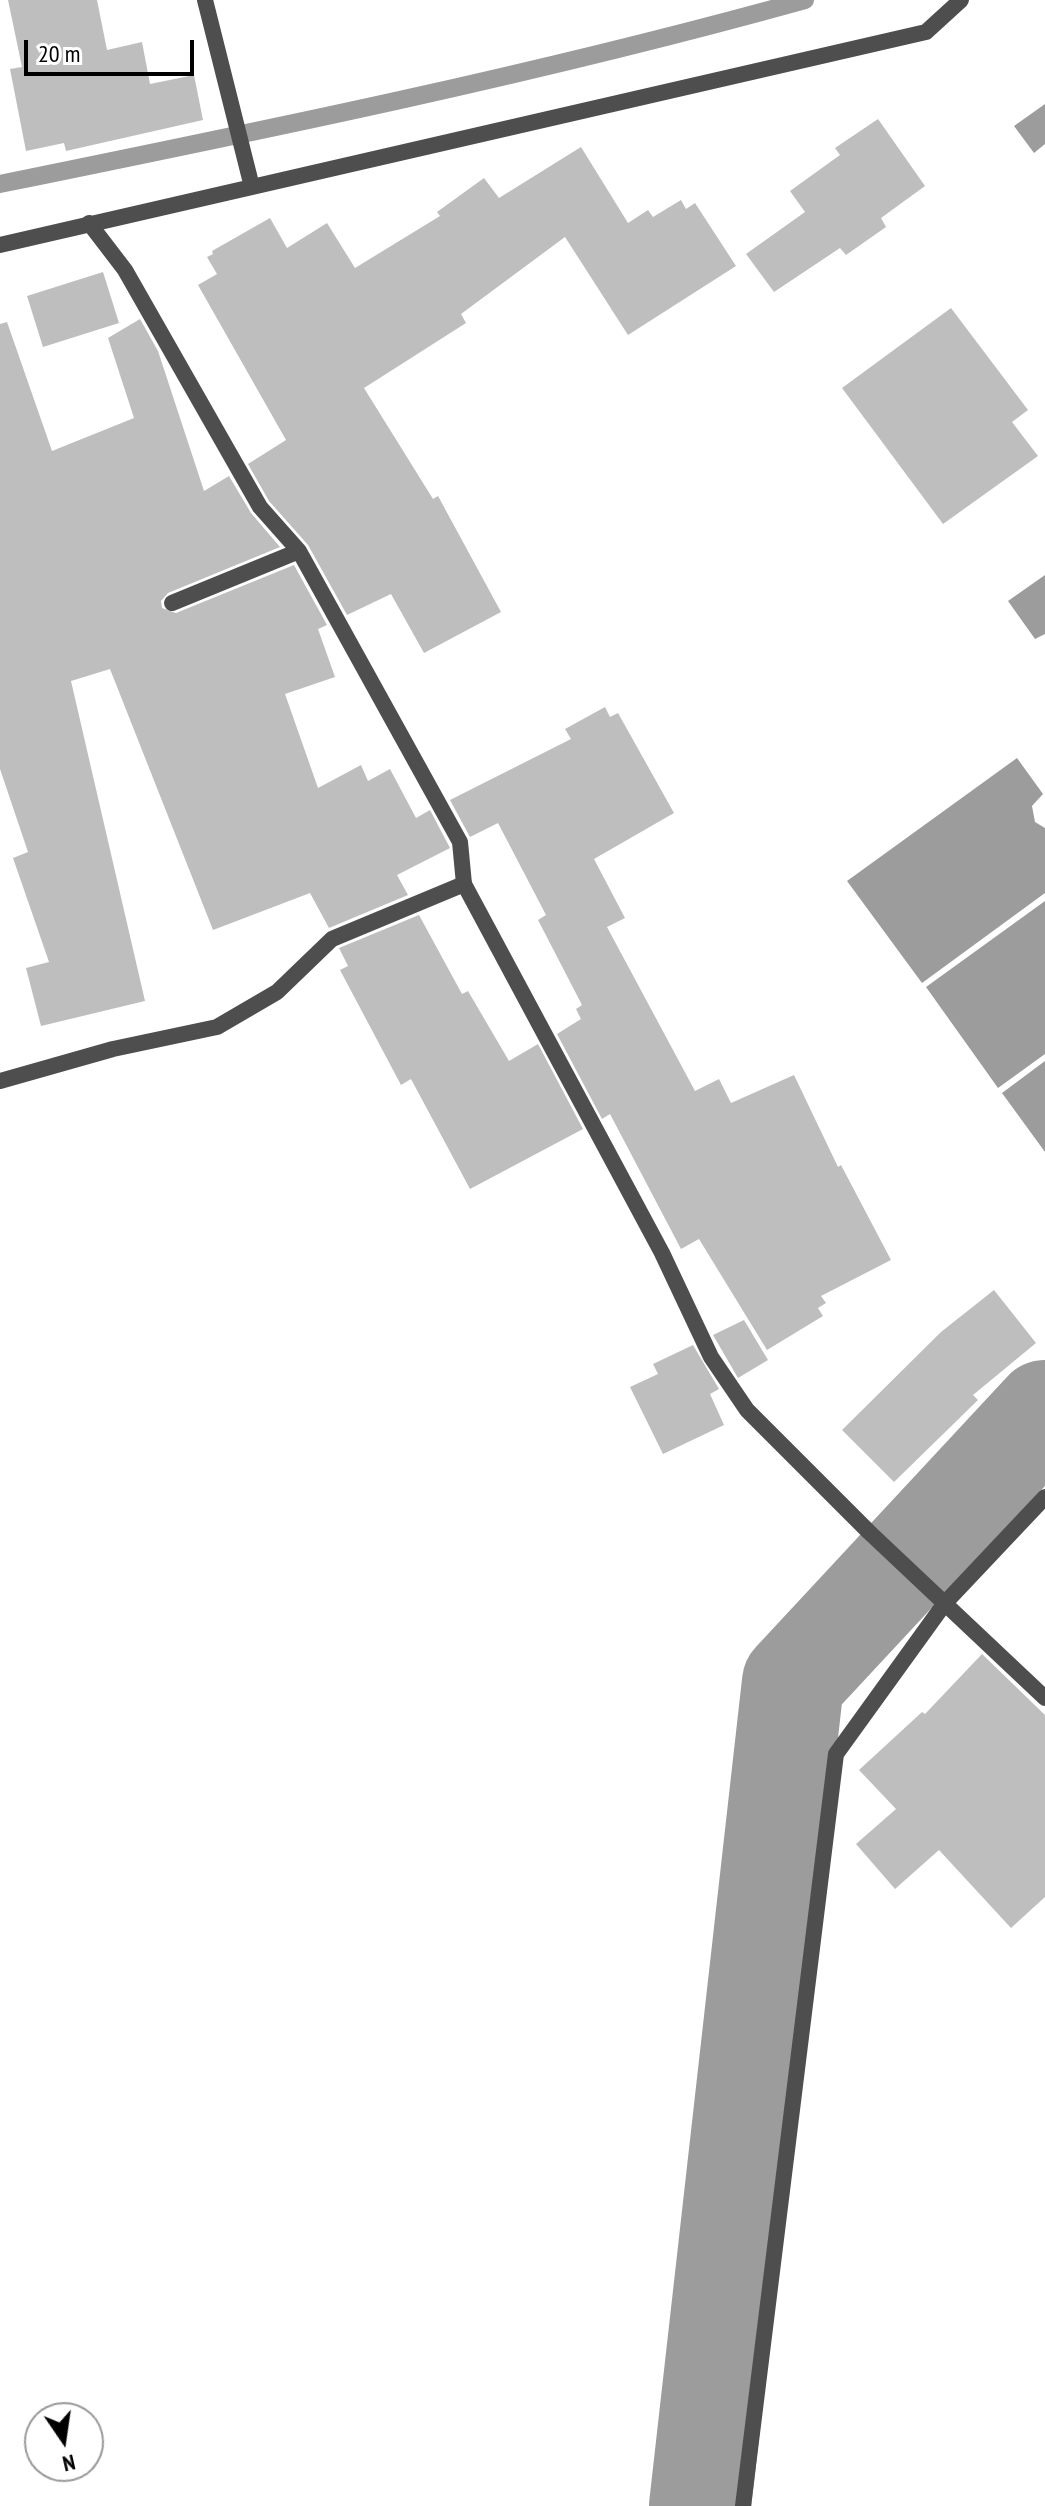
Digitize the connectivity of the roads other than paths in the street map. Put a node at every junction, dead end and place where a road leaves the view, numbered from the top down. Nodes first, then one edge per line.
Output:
1 (205, 0) edge
2 (961, 0) edge
3 (252, 187) junction
4 (89, 223) junction
5 (0, 245) edge
6 (299, 551) junction
7 (172, 603) dead end
8 (464, 884) junction
9 (1, 1076) edge
10 (1045, 1497) edge
11 (939, 1597) junction
12 (1041, 1687) edge
13 (743, 2506) edge

1 - 3 street
2 - 3 street
3 - 4 street
4 - 5 street
4 - 6 street
6 - 7 street
6 - 8 street
8 - 9 street
8 - 11 street
10 - 11 street
11 - 12 street
11 - 13 street

